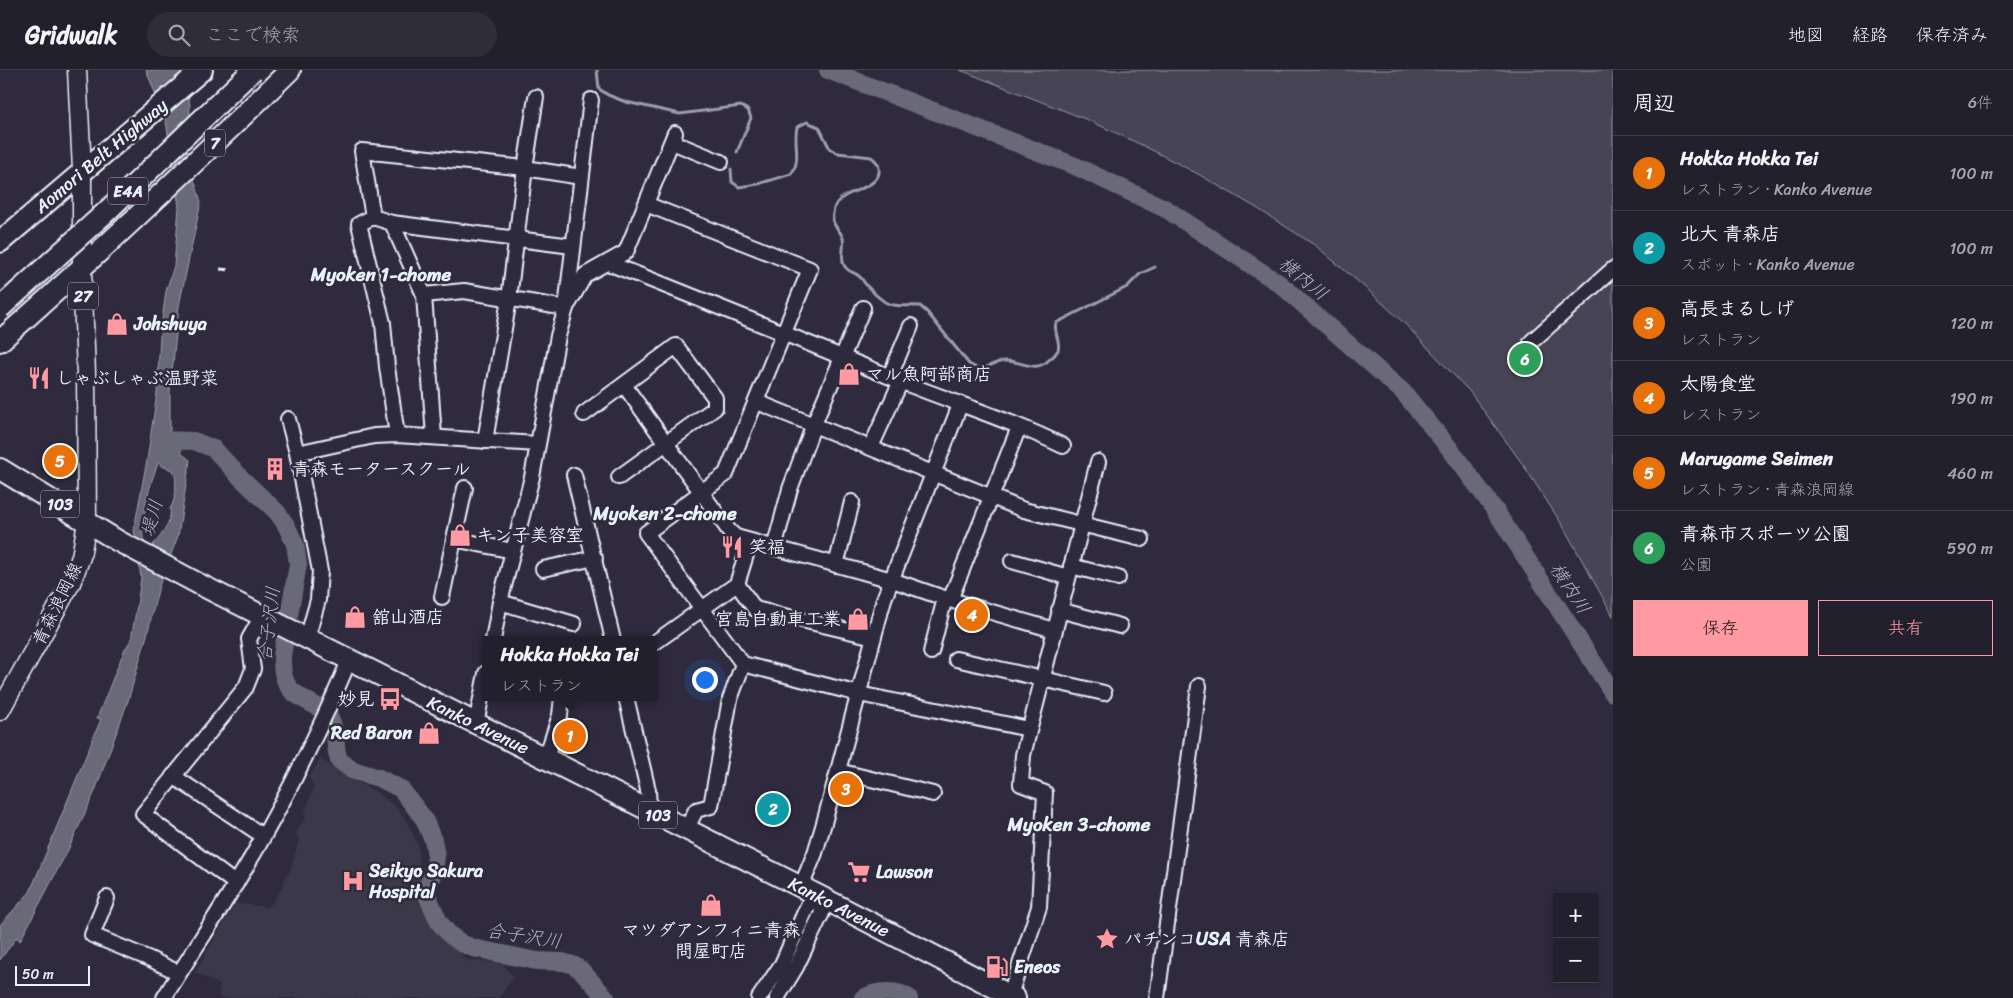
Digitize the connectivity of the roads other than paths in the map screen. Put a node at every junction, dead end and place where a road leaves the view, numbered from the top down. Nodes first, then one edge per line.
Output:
1 (77, 70) edge
2 (253, 70) edge
3 (290, 70) edge
4 (198, 73) edge
5 (536, 97) dead end
6 (591, 100) dead end
7 (721, 162) dead end
8 (525, 168) junction
9 (82, 170) junction
10 (581, 177) junction
11 (646, 204) junction
12 (373, 216) junction
13 (392, 224) junction
14 (516, 239) junction
15 (0, 242) edge
16 (572, 246) junction
17 (608, 263) junction
18 (82, 269) junction
19 (1613, 269) edge
20 (424, 295) junction
21 (509, 299) junction
22 (0, 308) edge
23 (566, 308) junction
24 (863, 308) dead end
25 (911, 326) dead end
26 (783, 332) junction
27 (0, 341) edge
28 (1531, 342) dead end
29 (842, 356) junction
30 (895, 379) junction
31 (624, 385) junction
32 (757, 402) junction
33 (960, 405) junction
34 (584, 414) dead end
35 (288, 419) dead end
36 (814, 424) junction
37 (1019, 426) junction
38 (398, 436) junction
39 (434, 436) junction
40 (484, 441) junction
41 (665, 443) junction
42 (537, 444) junction
43 (1063, 446) dead end
44 (871, 447) junction
45 (297, 452) junction
46 (1098, 462) dead end
47 (0, 469) edge
48 (934, 474) junction
49 (574, 475) dead end
50 (619, 477) dead end
51 (465, 488) dead end
52 (702, 493) junction
53 (992, 498) junction
54 (852, 502) dead end
55 (87, 522) junction
56 (1081, 523) junction
57 (454, 539) junction
58 (1142, 539) dead end
59 (750, 542) junction
60 (774, 548) junction
61 (513, 551) junction
62 (594, 558) junction
63 (1012, 561) dead end
64 (836, 565) junction
65 (543, 569) dead end
66 (1069, 571) junction
67 (1118, 578) dead end
68 (892, 580) junction
69 (737, 584) junction
70 (442, 597) dead end
71 (948, 599) junction
72 (500, 602) junction
73 (700, 608) junction
74 (1059, 610) junction
75 (265, 618) junction
76 (574, 624) dead end
77 (1120, 626) dead end
78 (1054, 630) junction
79 (494, 636) edge
80 (612, 636) edge
81 (304, 637) junction
82 (874, 637) junction
83 (657, 641) edge
84 (931, 652) dead end
85 (956, 659) dead end
86 (349, 661) junction
87 (743, 664) junction
88 (1042, 679) junction
89 (1199, 686) dead end
90 (482, 693) edge
91 (1104, 693) dead end
92 (859, 694) junction
93 (562, 701) edge
94 (627, 701) edge
95 (0, 711) edge
96 (476, 724) junction
97 (1029, 730) junction
98 (546, 758) junction
99 (838, 771) junction
100 (173, 776) junction
101 (933, 794) dead end
102 (649, 811) junction
103 (686, 830) junction
104 (263, 836) junction
105 (236, 884) junction
106 (801, 888) junction
107 (107, 898) dead end
108 (821, 898) junction
109 (179, 973) junction
110 (1012, 997) edge
111 (164, 998) edge
112 (759, 998) edge
113 (777, 998) edge
114 (1157, 998) edge

1 - 9 main road, 青森浪岡線 / 27
2 - 22 highway, E4A, bridge
3 - 18 highway, 7
4 - 9 highway, Aomori Belt Highway
5 - 8 street
6 - 10 street
7 - 11 street
8 - 10 street
8 - 12 street
8 - 14 street
9 - 15 highway, Aomori Belt Highway
9 - 18 main road, 青森浪岡線 / 27
10 - 16 street
11 - 17 street
11 - 26 street
12 - 13 street
12 - 38 street
13 - 14 street
13 - 20 street
14 - 16 street
14 - 21 street
16 - 23 street
17 - 23 street
17 - 26 street
18 - 27 highway, 7
18 - 55 main road, 青森浪岡線 / 27
19 - 28 street
20 - 21 street
20 - 39 street
21 - 23 street
21 - 40 street
23 - 42 street
24 - 29 street
25 - 30 street
26 - 29 street
26 - 32 street
29 - 30 street
29 - 36 street
30 - 33 street
30 - 44 street
31 - 34 street
31 - 41 street
31 - 41 street
32 - 36 street
32 - 52 street
33 - 37 street
33 - 48 street
35 - 45 street
36 - 44 street
36 - 60 street
37 - 43 street
37 - 53 street
38 - 39 street
38 - 45 street
39 - 40 street
40 - 42 street
41 - 50 street
41 - 52 street
42 - 61 street
44 - 48 street
45 - 81 street
46 - 56 street
47 - 55 highway, Kanko Avenue / 103
48 - 53 street
48 - 68 street
49 - 62 street
51 - 57 street
52 - 59 street
52 - 73 street
53 - 56 street
53 - 71 street
54 - 64 street
55 - 75 highway, Kanko Avenue / 103
55 - 95 main road, 青森浪岡線 / 27
56 - 58 street
56 - 66 street
57 - 61 street
57 - 70 street
59 - 60 street
59 - 69 street
60 - 64 street
61 - 72 street
62 - 65 street
62 - 80 street
63 - 66 street
64 - 68 street
66 - 67 street
66 - 74 street
68 - 71 street
68 - 82 street
69 - 73 street
69 - 82 street
71 - 78 street
71 - 84 street
72 - 76 street
72 - 79 street
73 - 83 street
73 - 87 street
74 - 77 street
74 - 78 street
75 - 81 highway, Kanko Avenue / 103
75 - 100 street
78 - 88 street
81 - 86 highway, Kanko Avenue / 103
82 - 92 street
85 - 88 street
86 - 96 highway, Kanko Avenue / 103
86 - 104 street
87 - 92 street
87 - 103 street
88 - 91 street
88 - 97 street
89 - 114 street
90 - 96 street
92 - 97 street
92 - 99 street
93 - 98 street
94 - 102 street
96 - 98 highway, Kanko Avenue / 103
97 - 110 street
98 - 102 highway, Kanko Avenue / 103
99 - 101 street
99 - 106 street
100 - 104 street
100 - 105 street
102 - 103 highway, Kanko Avenue / 103
103 - 106 highway, Kanko Avenue / 103
104 - 105 street
105 - 109 street
106 - 108 highway, Kanko Avenue / 103
107 - 109 street
108 - 110 highway, Kanko Avenue / 103
108 - 112 street
108 - 113 street
109 - 111 street

